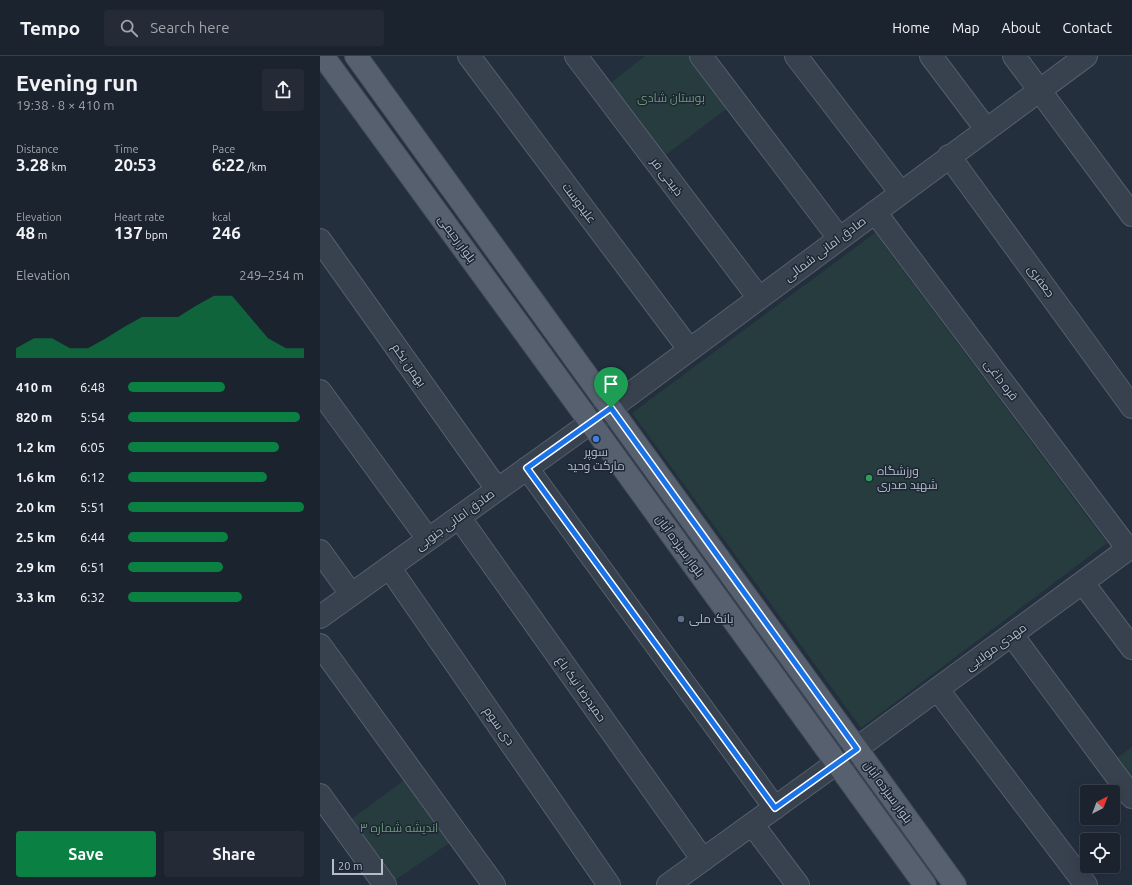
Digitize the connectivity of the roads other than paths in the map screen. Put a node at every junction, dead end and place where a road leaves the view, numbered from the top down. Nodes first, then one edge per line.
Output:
1 (356, 56) edge
2 (469, 56) edge
3 (576, 56) edge
4 (702, 56) edge
5 (796, 56) edge
6 (931, 56) edge
7 (1014, 56) edge
8 (1086, 56) edge
9 (323, 57) edge
10 (1040, 90) junction
11 (986, 129) junction
12 (950, 156) junction
13 (900, 193) junction
14 (875, 212) junction
15 (1132, 215) edge
16 (839, 238) junction
17 (320, 240) edge
18 (759, 298) junction
19 (689, 350) junction
20 (320, 390) edge
21 (1132, 406) edge
22 (611, 408) junction
23 (590, 422) junction
24 (527, 468) junction
25 (497, 489) junction
26 (459, 517) junction
27 (428, 539) junction
28 (1130, 548) edge
29 (320, 551) edge
30 (389, 567) junction
31 (1083, 583) junction
32 (351, 594) junction
33 (320, 617) edge
34 (1012, 635) junction
35 (320, 645) edge
36 (1132, 648) edge
37 (938, 690) junction
38 (859, 748) junction
39 (836, 763) junction
40 (320, 795) edge
41 (1132, 797) edge
42 (775, 808) junction
43 (752, 824) junction
44 (702, 860) junction
45 (674, 883) edge
46 (385, 885) edge
47 (494, 885) edge
48 (609, 885) edge
49 (798, 885) edge
50 (924, 885) edge
51 (955, 885) edge
52 (1086, 885) edge

1 - 22 main road
2 - 19 street, علیدوست
3 - 18 street, ذبیحی فر
4 - 16 street
5 - 13 street
6 - 11 street
7 - 10 street
8 - 10 street, صادق امانی شمالی
9 - 23 main road, بلوار رحیمی
10 - 11 street, صادق امانی شمالی
10 - 15 street
11 - 12 street, صادق امانی شمالی
12 - 13 street, صادق امانی شمالی
12 - 21 street, جعفری
13 - 14 street, صادق امانی شمالی
14 - 16 street, صادق امانی شمالی
14 - 28 street, قره داغی
16 - 18 street, صادق امانی شمالی
17 - 25 street, بهمن یکم
18 - 19 street, صادق امانی شمالی
19 - 22 street, صادق امانی شمالی
20 - 27 street
22 - 23 street, صادق امانی شمالی
22 - 38 main road, بلوار سیزده آبان
23 - 24 street, صادق امانی جنوبی
23 - 39 main road, بلوار سیزده آبان
24 - 25 street, صادق امانی جنوبی
24 - 42 street
25 - 26 street, صادق امانی جنوبی
26 - 27 street, صادق امانی جنوبی
26 - 44 street, حمیدرضا نیک باغ
27 - 30 street, صادق امانی جنوبی
28 - 31 street, مهدی مولایی
29 - 32 street
30 - 32 street, صادق امانی جنوبی
30 - 48 street, دی سوم
31 - 34 street, مهدی مولایی
31 - 36 street
32 - 33 street, صادق امانی جنوبی
34 - 37 street, مهدی مولایی
34 - 41 street
35 - 47 street
37 - 38 street, مهدی مولایی
37 - 52 street
38 - 39 street, مهدی مولایی
38 - 51 main road, بلوار سیزده آبان
39 - 42 street
39 - 50 main road, بلوار سیزده آبان
40 - 46 street
42 - 43 street
43 - 44 street
43 - 49 street
44 - 45 street

